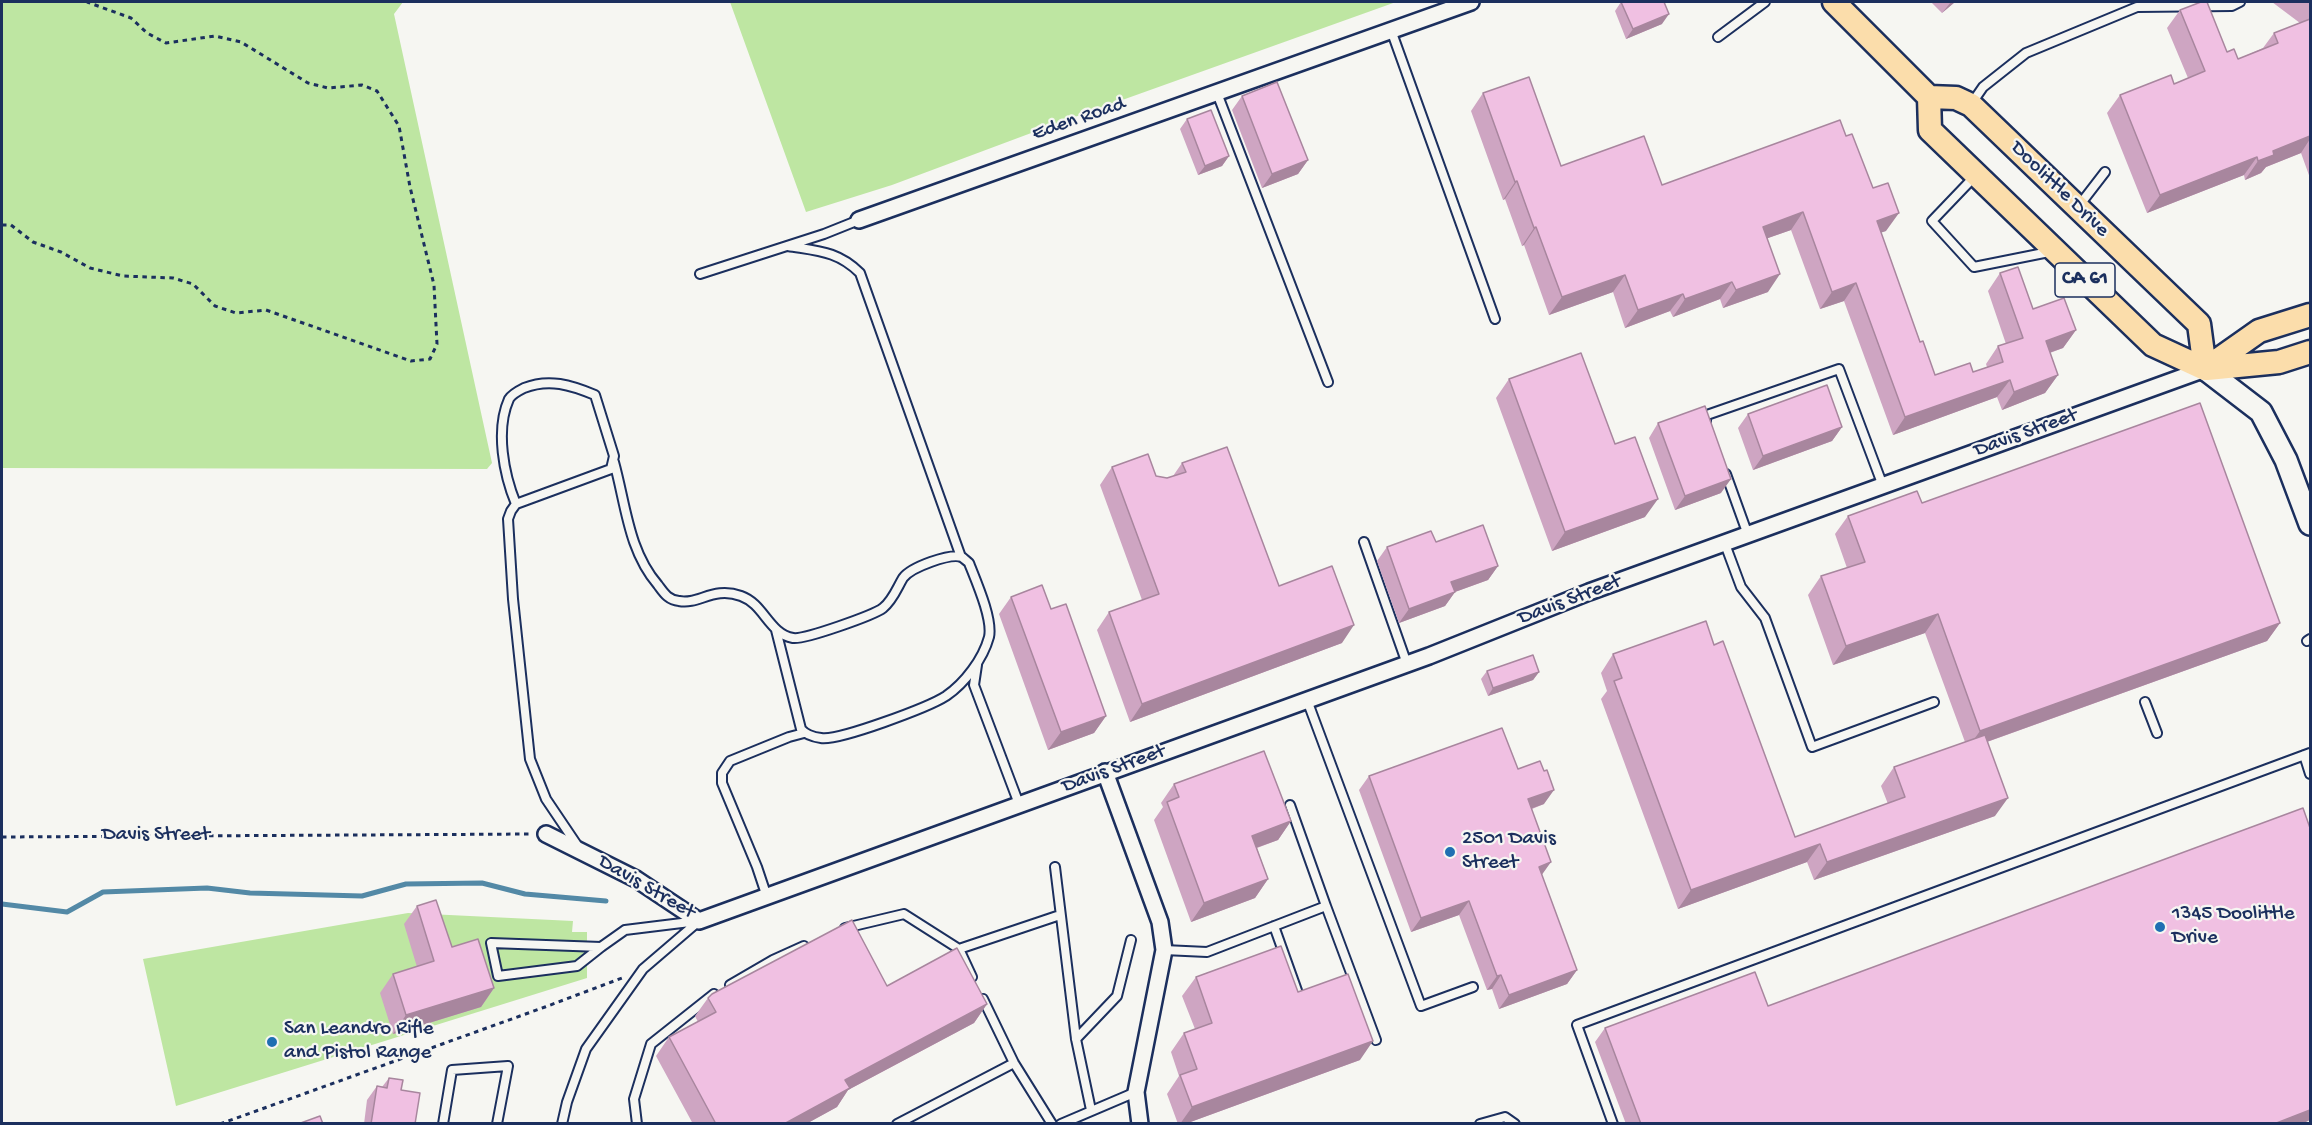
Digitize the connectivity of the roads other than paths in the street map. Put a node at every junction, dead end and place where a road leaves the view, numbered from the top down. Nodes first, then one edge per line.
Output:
1 (1470, 2) edge
2 (1765, 2) edge
3 (1834, 2) edge
4 (2240, 2) edge
5 (1391, 30) junction
6 (1718, 37) dead end
7 (1217, 93) junction
8 (1929, 97) junction
9 (1971, 105) junction
10 (2104, 172) dead end
11 (1976, 175) junction
12 (2078, 207) junction
13 (859, 220) joint
14 (788, 246) junction
15 (2054, 251) junction
16 (700, 274) dead end
17 (2310, 315) edge
18 (1495, 319) dead end
19 (2310, 352) edge
20 (2205, 369) junction
21 (1328, 382) dead end
22 (1708, 426) edge
23 (614, 462) junction
24 (1724, 468) edge
25 (1884, 487) junction
26 (516, 504) junction
27 (2308, 513) edge
28 (1748, 535) junction
29 (1364, 542) dead end
30 (1725, 544) junction
31 (961, 557) junction
32 (776, 630) junction
33 (977, 663) junction
34 (1407, 664) junction
35 (1307, 700) junction
36 (1934, 702) dead end
37 (2145, 702) dead end
38 (804, 733) junction
39 (2157, 733) dead end
40 (2307, 754) edge
41 (1105, 772) junction
42 (2310, 774) edge
43 (1019, 804) junction
44 (1290, 804) dead end
45 (546, 834) road end
46 (582, 852) junction
47 (1055, 867) dead end
48 (767, 897) junction
49 (1326, 906) junction
50 (1060, 915) junction
51 (699, 921) junction
52 (1274, 926) junction
53 (832, 933) edge
54 (1131, 940) dead end
55 (813, 942) edge
56 (601, 947) junction
57 (959, 949) junction
58 (1164, 950) junction
59 (974, 980) edge
60 (1473, 987) dead end
61 (979, 991) edge
62 (1299, 996) edge
63 (1076, 1039) junction
64 (1376, 1040) dead end
65 (1014, 1063) junction
66 (1136, 1092) junction
67 (1091, 1110) junction
68 (443, 1124) edge
69 (498, 1124) edge
70 (562, 1124) edge
71 (637, 1124) edge
72 (897, 1124) edge
73 (1052, 1124) edge
74 (1061, 1124) edge
75 (1140, 1124) edge
76 (1480, 1124) edge
77 (1515, 1124) edge
78 (1613, 1124) edge

1 - 5 street, Eden Road
2 - 6 lane
3 - 8 main road
4 - 9 lane
5 - 7 street, Eden Road
5 - 18 lane
7 - 13 street, Eden Road
7 - 21 lane
8 - 9 main road, Doolittle Drive / CA 61
8 - 11 main road, CA 61
9 - 12 main road, Doolittle Drive / CA 61
10 - 12 lane
11 - 15 main road, CA 61
11 - 15 lane
12 - 20 main road, Doolittle Drive / CA 61
13 - 14 lane, Eden Road
14 - 16 lane, Eden Road
14 - 31 lane
15 - 20 main road, CA 61
17 - 20 main road, Davis Street
19 - 20 main road, Davis Street
20 - 25 street, Davis Street
20 - 27 main road
22 - 25 lane
23 - 26 lane
23 - 26 lane
23 - 32 lane
24 - 28 lane
25 - 28 street, Davis Street
26 - 46 lane
28 - 30 street, Davis Street
29 - 34 lane
30 - 34 street, Davis Street
30 - 36 lane
31 - 32 lane
31 - 33 lane
32 - 38 lane
33 - 38 lane
33 - 43 lane
34 - 35 street, Davis Street
35 - 41 street, Davis Street
35 - 60 lane
37 - 39 lane
38 - 48 lane
40 - 42 lane
40 - 78 lane
41 - 43 street, Davis Street
41 - 58 street
43 - 48 street, Davis Street
44 - 49 lane
45 - 46 street, Davis Street
46 - 51 street, Davis Street
47 - 50 lane
48 - 51 street, Davis Street
49 - 52 lane
49 - 64 lane
50 - 57 lane
50 - 63 lane
51 - 56 lane
51 - 70 lane
52 - 58 lane
52 - 62 lane
53 - 57 lane
54 - 63 lane
55 - 71 lane
56 - 56 lane
57 - 59 lane
58 - 66 street
61 - 65 lane
63 - 67 lane
65 - 72 lane
65 - 73 lane
66 - 67 lane
66 - 75 street
67 - 74 lane
68 - 69 lane
76 - 77 lane

